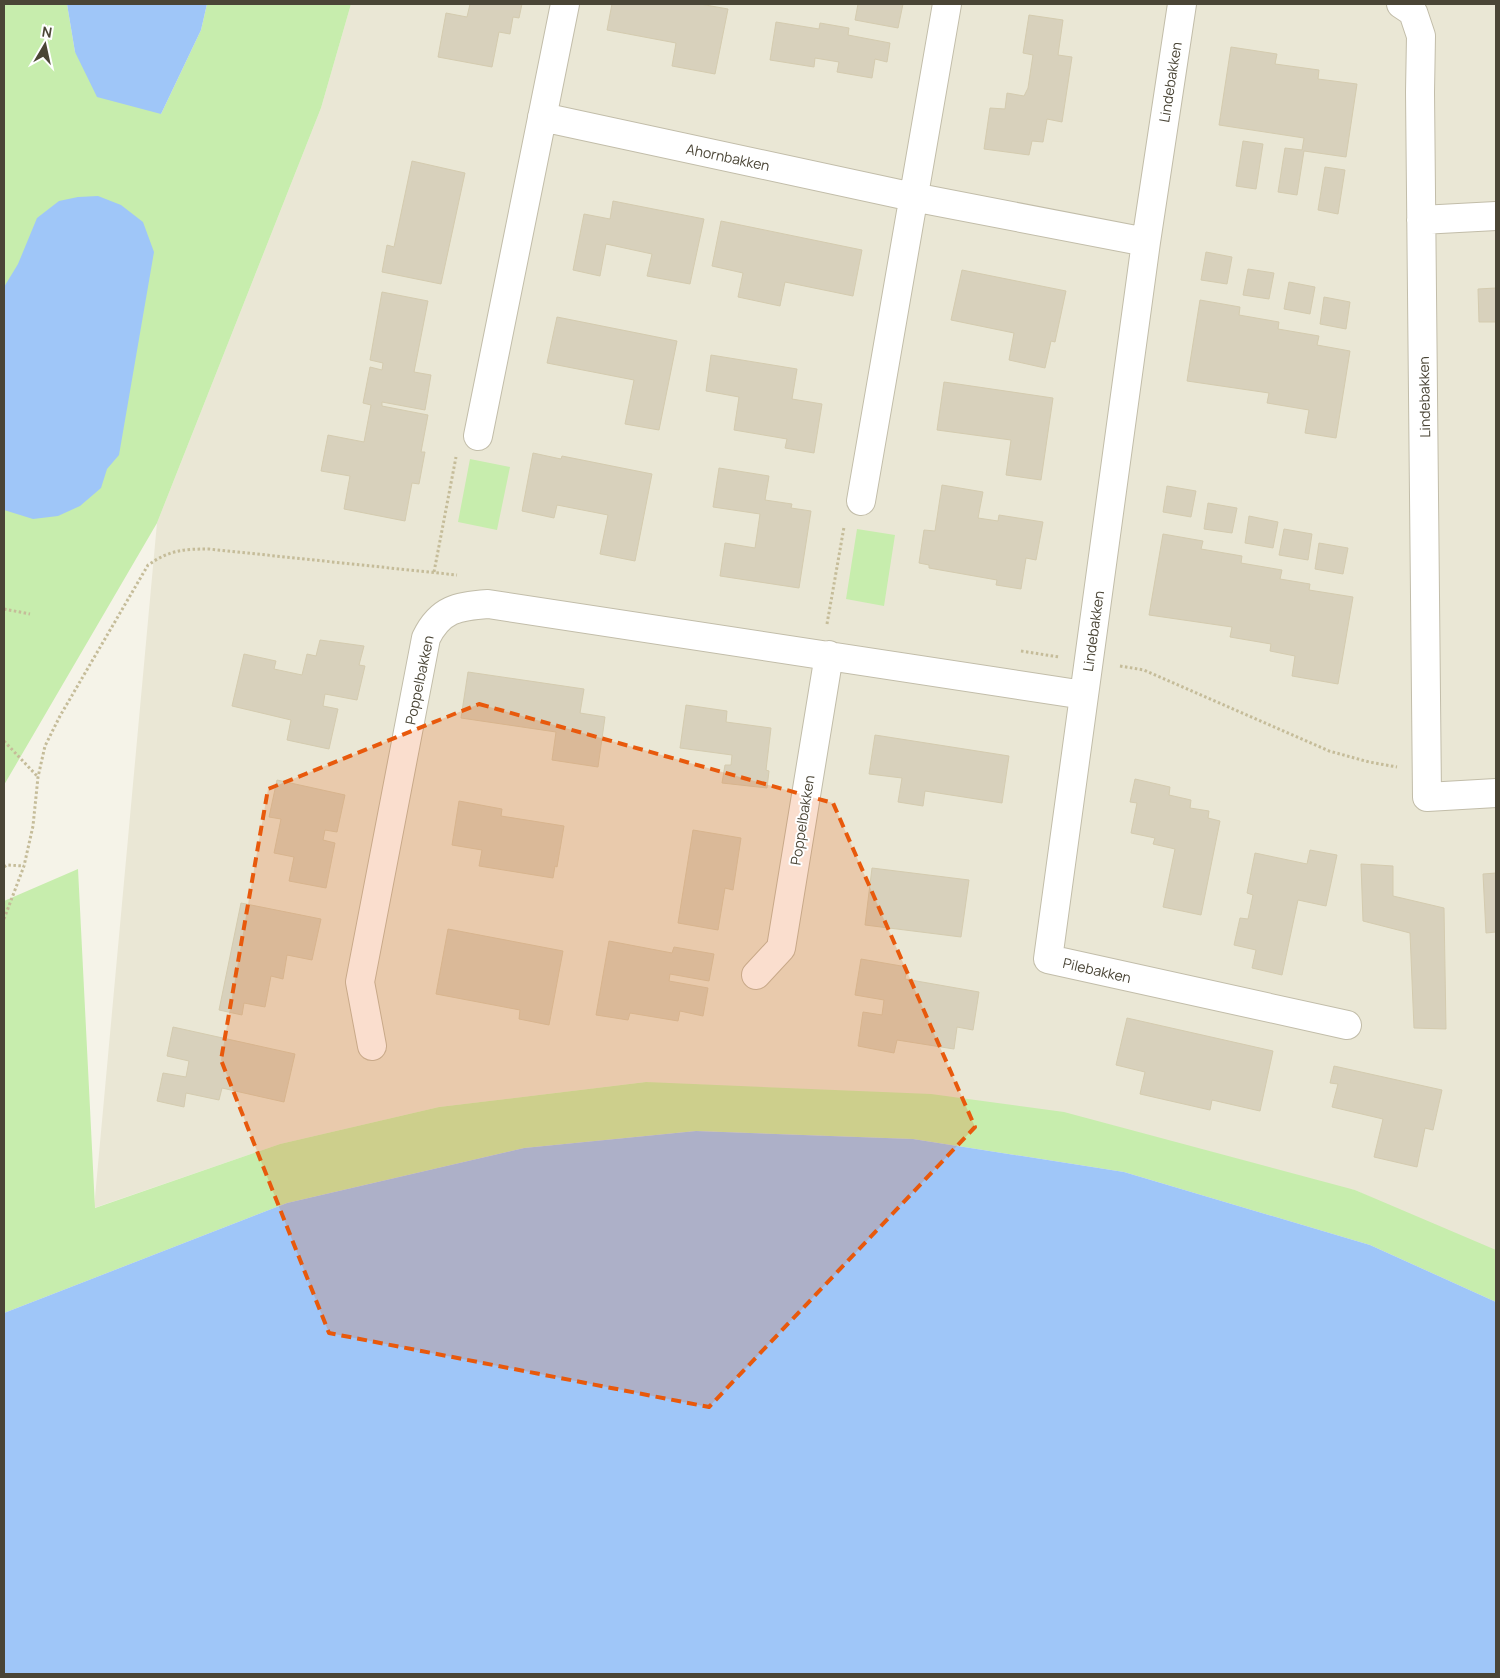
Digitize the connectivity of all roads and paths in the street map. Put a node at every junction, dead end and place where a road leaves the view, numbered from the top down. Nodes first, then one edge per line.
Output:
1 (565, 4) edge
2 (947, 4) edge
3 (1182, 4) edge
4 (1401, 4) edge
5 (542, 117) junction
6 (913, 197) junction
7 (1496, 216) edge
8 (1421, 220) junction
9 (1146, 242) junction
10 (468, 442) joint
11 (861, 501) dead end
12 (845, 523) dead end
13 (434, 572) dead end
14 (4, 609) edge
15 (30, 614) dead end
16 (829, 655) junction
17 (1084, 695) junction
18 (4, 741) edge
19 (38, 777) dead end
20 (1496, 793) edge
21 (24, 866) dead end
22 (4, 867) edge
23 (756, 975) dead end
24 (1347, 1025) dead end
25 (372, 1046) dead end

1 - 5 street
2 - 6 street
3 - 9 street, Lindebakken
4 - 8 street, Lindebakken
5 - 6 street, Ahornbakken
5 - 10 street
6 - 9 street, Ahornbakken
6 - 11 street
7 - 8 street
8 - 20 street, Lindebakken
9 - 17 street, Lindebakken
10 - 13 path
12 - 16 path
14 - 15 path
16 - 17 street, Poppelbakken
16 - 23 street, Poppelbakken
16 - 25 street, Poppelbakken
17 - 24 street, Pilebakken
18 - 19 path
21 - 22 path

